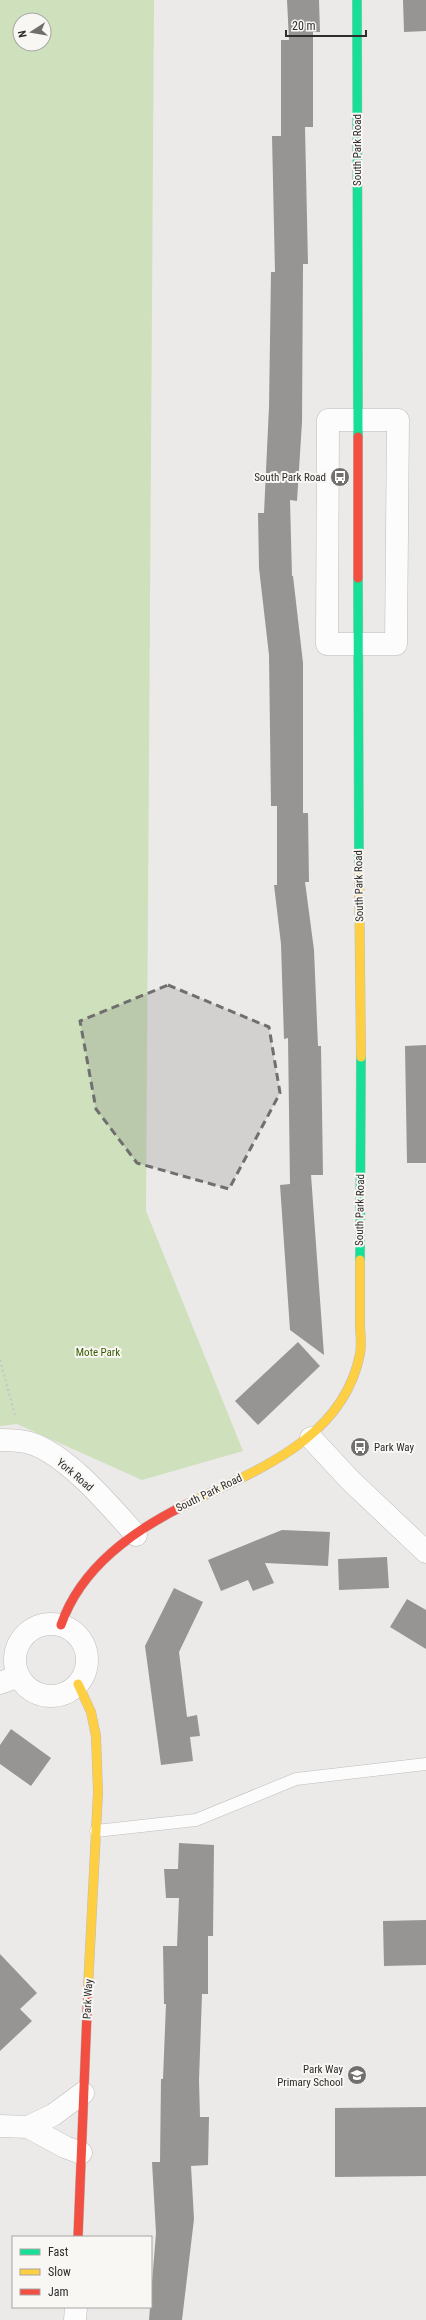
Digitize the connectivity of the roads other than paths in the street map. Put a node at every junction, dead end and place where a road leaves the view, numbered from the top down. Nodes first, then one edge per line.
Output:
1 (357, 0) edge
2 (358, 420) junction
3 (358, 645) junction
4 (311, 1438) junction
5 (9, 1440) edge
6 (136, 1535) junction
7 (426, 1552) edge
8 (61, 1625) junction
9 (9, 1680) edge
10 (78, 1684) junction
11 (426, 1764) edge
12 (96, 1831) junction
13 (83, 2093) junction
14 (0, 2126) edge
15 (28, 2127) junction
16 (82, 2153) junction
17 (78, 2236) edge
18 (76, 2308) edge
19 (75, 2320) edge

1 - 2 street, South Park Road
2 - 3 street, South Park Road
2 - 3 street
2 - 3 street
3 - 4 street, South Park Road
4 - 6 street, South Park Road
4 - 7 street
5 - 6 street, York Road
6 - 8 street, South Park Road
8 - 9 street
8 - 10 street
9 - 10 street
10 - 12 street, Park Way
11 - 12 lane
12 - 13 street, Park Way
13 - 15 street
13 - 16 street, Park Way
14 - 15 street
15 - 16 street
16 - 17 street, Park Way
18 - 19 street

